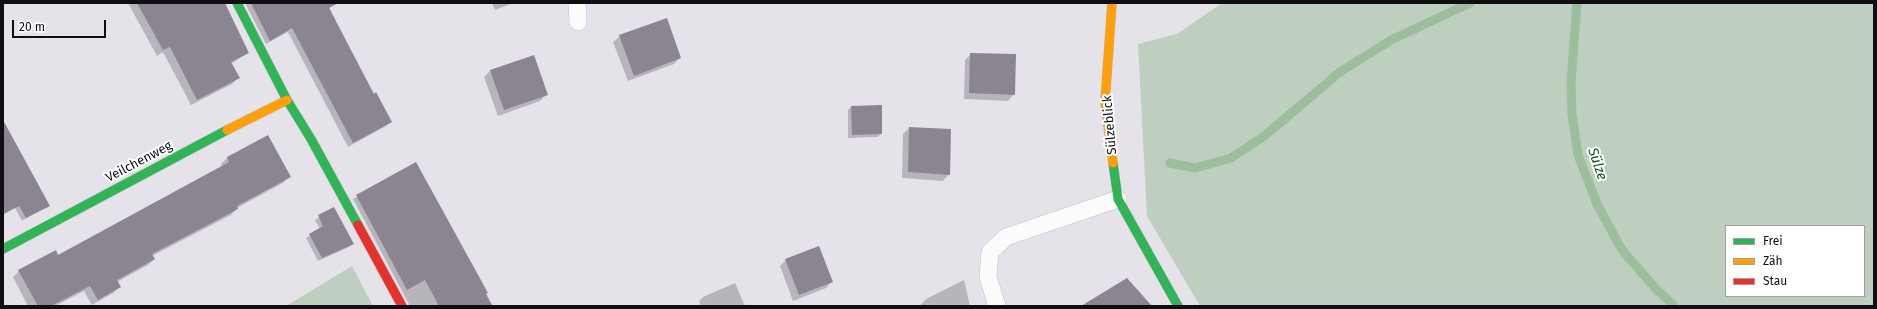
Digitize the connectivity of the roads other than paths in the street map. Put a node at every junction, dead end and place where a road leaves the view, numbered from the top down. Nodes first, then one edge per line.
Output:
1 (237, 3) edge
2 (577, 3) edge
3 (1112, 3) edge
4 (578, 22) dead end
5 (287, 100) junction
6 (1118, 200) junction
7 (3, 248) edge
8 (402, 306) edge
9 (997, 306) edge
10 (1178, 306) edge

1 - 5 street
2 - 4 lane
3 - 6 street, Sülzeblick
5 - 7 street, Veilchenweg
5 - 8 street
6 - 9 lane
6 - 10 street, Sülzeblick

